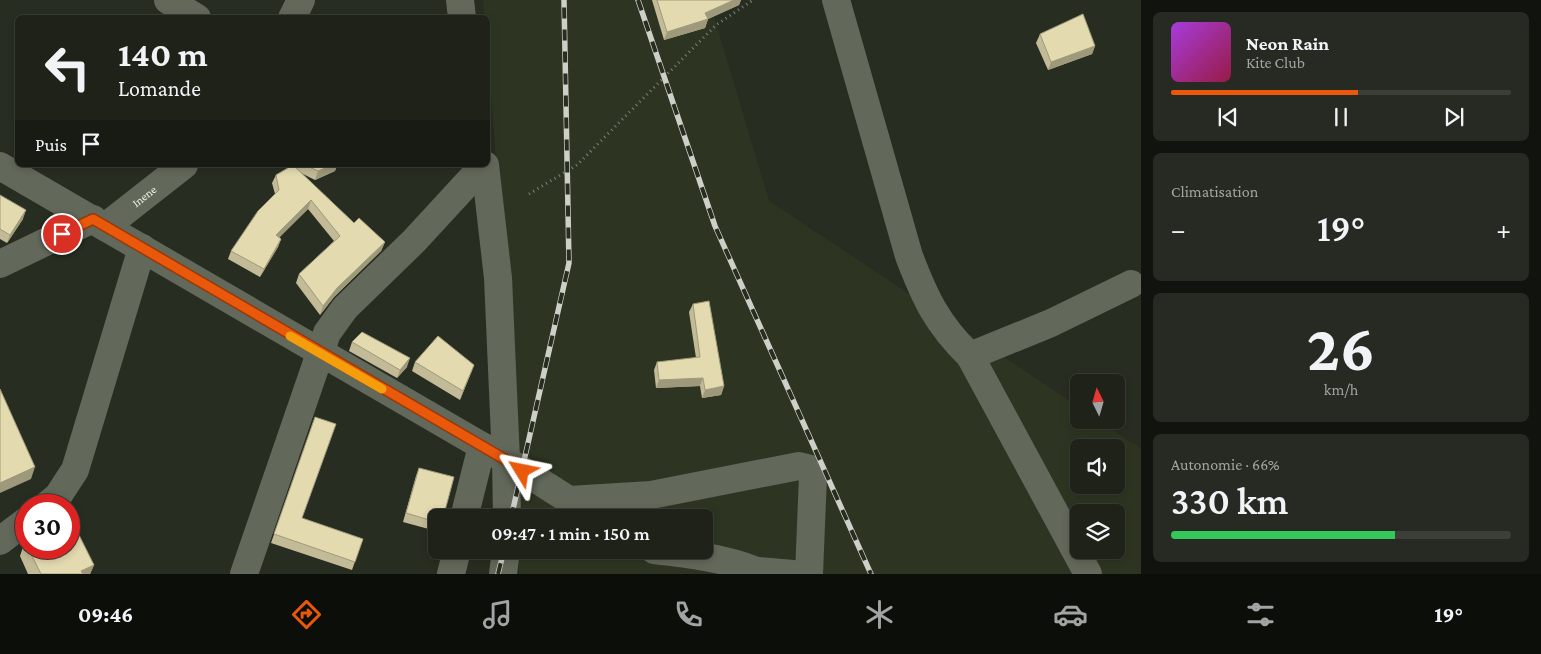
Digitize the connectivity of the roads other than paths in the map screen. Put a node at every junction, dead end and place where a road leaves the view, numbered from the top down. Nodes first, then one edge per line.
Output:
1 (168, 0) edge
2 (301, 0) edge
3 (460, 0) edge
4 (836, 0) edge
5 (192, 15) edge
6 (294, 15) edge
7 (462, 15) edge
8 (0, 166) edge
9 (181, 167) edge
10 (482, 167) edge
11 (484, 167) edge
12 (99, 223) junction
13 (142, 248) junction
14 (0, 264) edge
15 (1131, 284) dead end
16 (320, 353) junction
17 (970, 356) junction
18 (482, 446) junction
19 (506, 460) junction
20 (59, 494) edge
21 (466, 509) edge
22 (507, 509) edge
23 (578, 509) edge
24 (15, 529) edge
25 (0, 541) edge
26 (713, 557) edge
27 (455, 559) edge
28 (505, 559) edge
29 (757, 573) edge
30 (244, 574) edge
31 (451, 574) edge
32 (504, 574) edge
33 (793, 574) edge
34 (809, 574) edge
35 (1088, 574) edge

1 - 5 street
2 - 6 street
3 - 7 street
4 - 17 street
8 - 12 street
9 - 12 street, Inene
10 - 16 street
11 - 19 street
12 - 13 street
12 - 14 street, Inene
13 - 16 street
13 - 20 street
15 - 17 street
16 - 18 street
16 - 30 street
17 - 35 street
18 - 19 street
18 - 21 street
19 - 22 street
19 - 23 street
23 - 34 street
24 - 25 street
26 - 29 street
27 - 31 street
28 - 32 street
29 - 33 street

